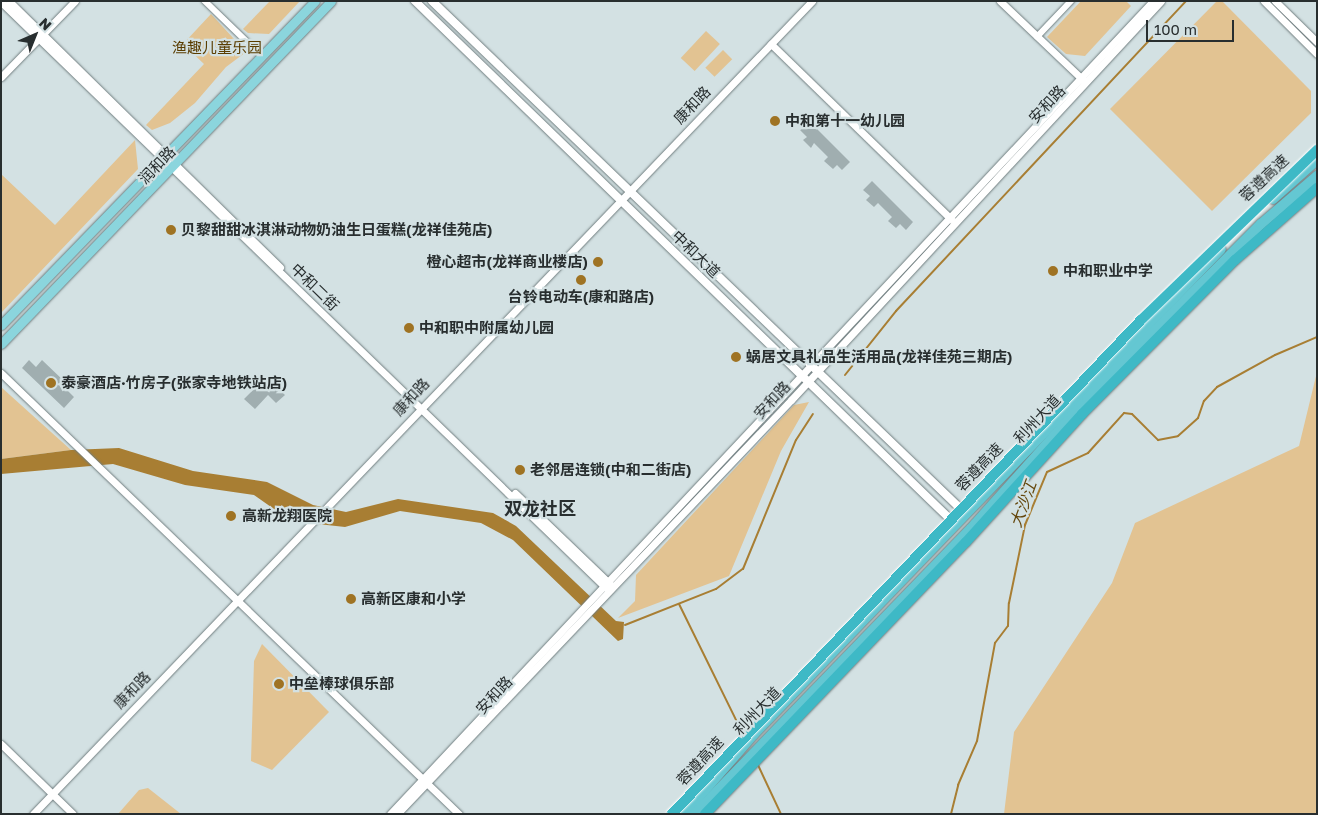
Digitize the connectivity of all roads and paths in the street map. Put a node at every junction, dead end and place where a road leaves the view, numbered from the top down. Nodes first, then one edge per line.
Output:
1 (9, 1) edge
2 (74, 1) edge
3 (205, 1) edge
4 (315, 1) edge
5 (330, 1) edge
6 (415, 1) edge
7 (432, 1) edge
8 (812, 1) edge
9 (1000, 1) edge
10 (1071, 1) edge
11 (1153, 1) edge
12 (1162, 1) edge
13 (1264, 1) edge
14 (1275, 1) edge
15 (1, 2) edge
16 (40, 36) junction
17 (1037, 36) junction
18 (1317, 42) edge
19 (771, 44) junction
20 (1317, 54) edge
21 (262, 56) junction
22 (1, 77) edge
23 (1083, 80) junction
24 (1317, 150) edge
25 (166, 159) junction
26 (1317, 160) edge
27 (174, 167) junction
28 (1317, 176) edge
29 (1317, 188) edge
30 (628, 191) junction
31 (620, 199) junction
32 (953, 220) junction
33 (1, 325) edge
34 (1, 344) edge
35 (810, 366) junction
36 (817, 372) junction
37 (1, 373) edge
38 (801, 376) junction
39 (807, 382) junction
40 (422, 406) junction
41 (967, 515) junction
42 (957, 526) junction
43 (606, 584) junction
44 (612, 590) junction
45 (238, 600) junction
46 (594, 603) junction
47 (759, 738) junction
48 (1, 744) edge
49 (738, 761) junction
50 (427, 782) junction
51 (52, 794) junction
52 (33, 814) edge
53 (73, 814) edge
54 (390, 814) edge
55 (397, 814) edge
56 (459, 814) edge
57 (672, 814) edge
58 (684, 814) edge
59 (695, 814) edge
60 (706, 814) edge

1 - 16 street, 中和二街
2 - 16 street
3 - 21 street
4 - 21 main road, 润和路
5 - 27 main road, 润和路
6 - 31 main road, 中和大道
7 - 30 main road, 中和大道
8 - 19 street, 康和路
9 - 17 street
10 - 17 street
11 - 23 street, 安和路
12 - 23 street, 安和路
13 - 20 street
14 - 18 street
15 - 16 street, 中和二街
16 - 22 street
16 - 25 street, 中和二街
17 - 23 street
19 - 30 street, 康和路
19 - 32 street
21 - 25 main road, 润和路
23 - 32 street, 安和路
24 - 57 highway, 蓉遵高速, bridge
25 - 27 street, 中和二街
25 - 33 main road, 润和路
26 - 41 highway, 利州大道
27 - 34 main road, 润和路
27 - 40 street, 中和二街
28 - 47 highway, 利州大道
29 - 60 highway
30 - 31 street, 康和路
30 - 35 main road, 中和大道
31 - 38 main road, 中和大道
31 - 40 street, 康和路
32 - 35 street, 安和路
32 - 36 street, 安和路
35 - 36 main road, 中和大道
35 - 38 street, 安和路
36 - 39 street, 安和路
36 - 41 main road, 中和大道
37 - 45 street
38 - 39 main road, 中和大道
38 - 43 street, 安和路
39 - 42 main road, 中和大道
39 - 44 street, 安和路
40 - 43 street, 中和二街
40 - 45 street, 康和路
41 - 42 highway, 利州大道
42 - 47 highway, 利州大道
43 - 44 street, 中和二街
43 - 46 street, 安和路
44 - 46 street, 安和路
45 - 50 street
45 - 51 street, 康和路
46 - 50 street, 安和路
47 - 49 highway, 利州大道
48 - 51 street
49 - 58 highway, 利州大道
49 - 59 highway, 利州大道
50 - 54 street, 安和路
50 - 55 street, 安和路
50 - 56 street
51 - 52 street, 康和路
51 - 53 street

